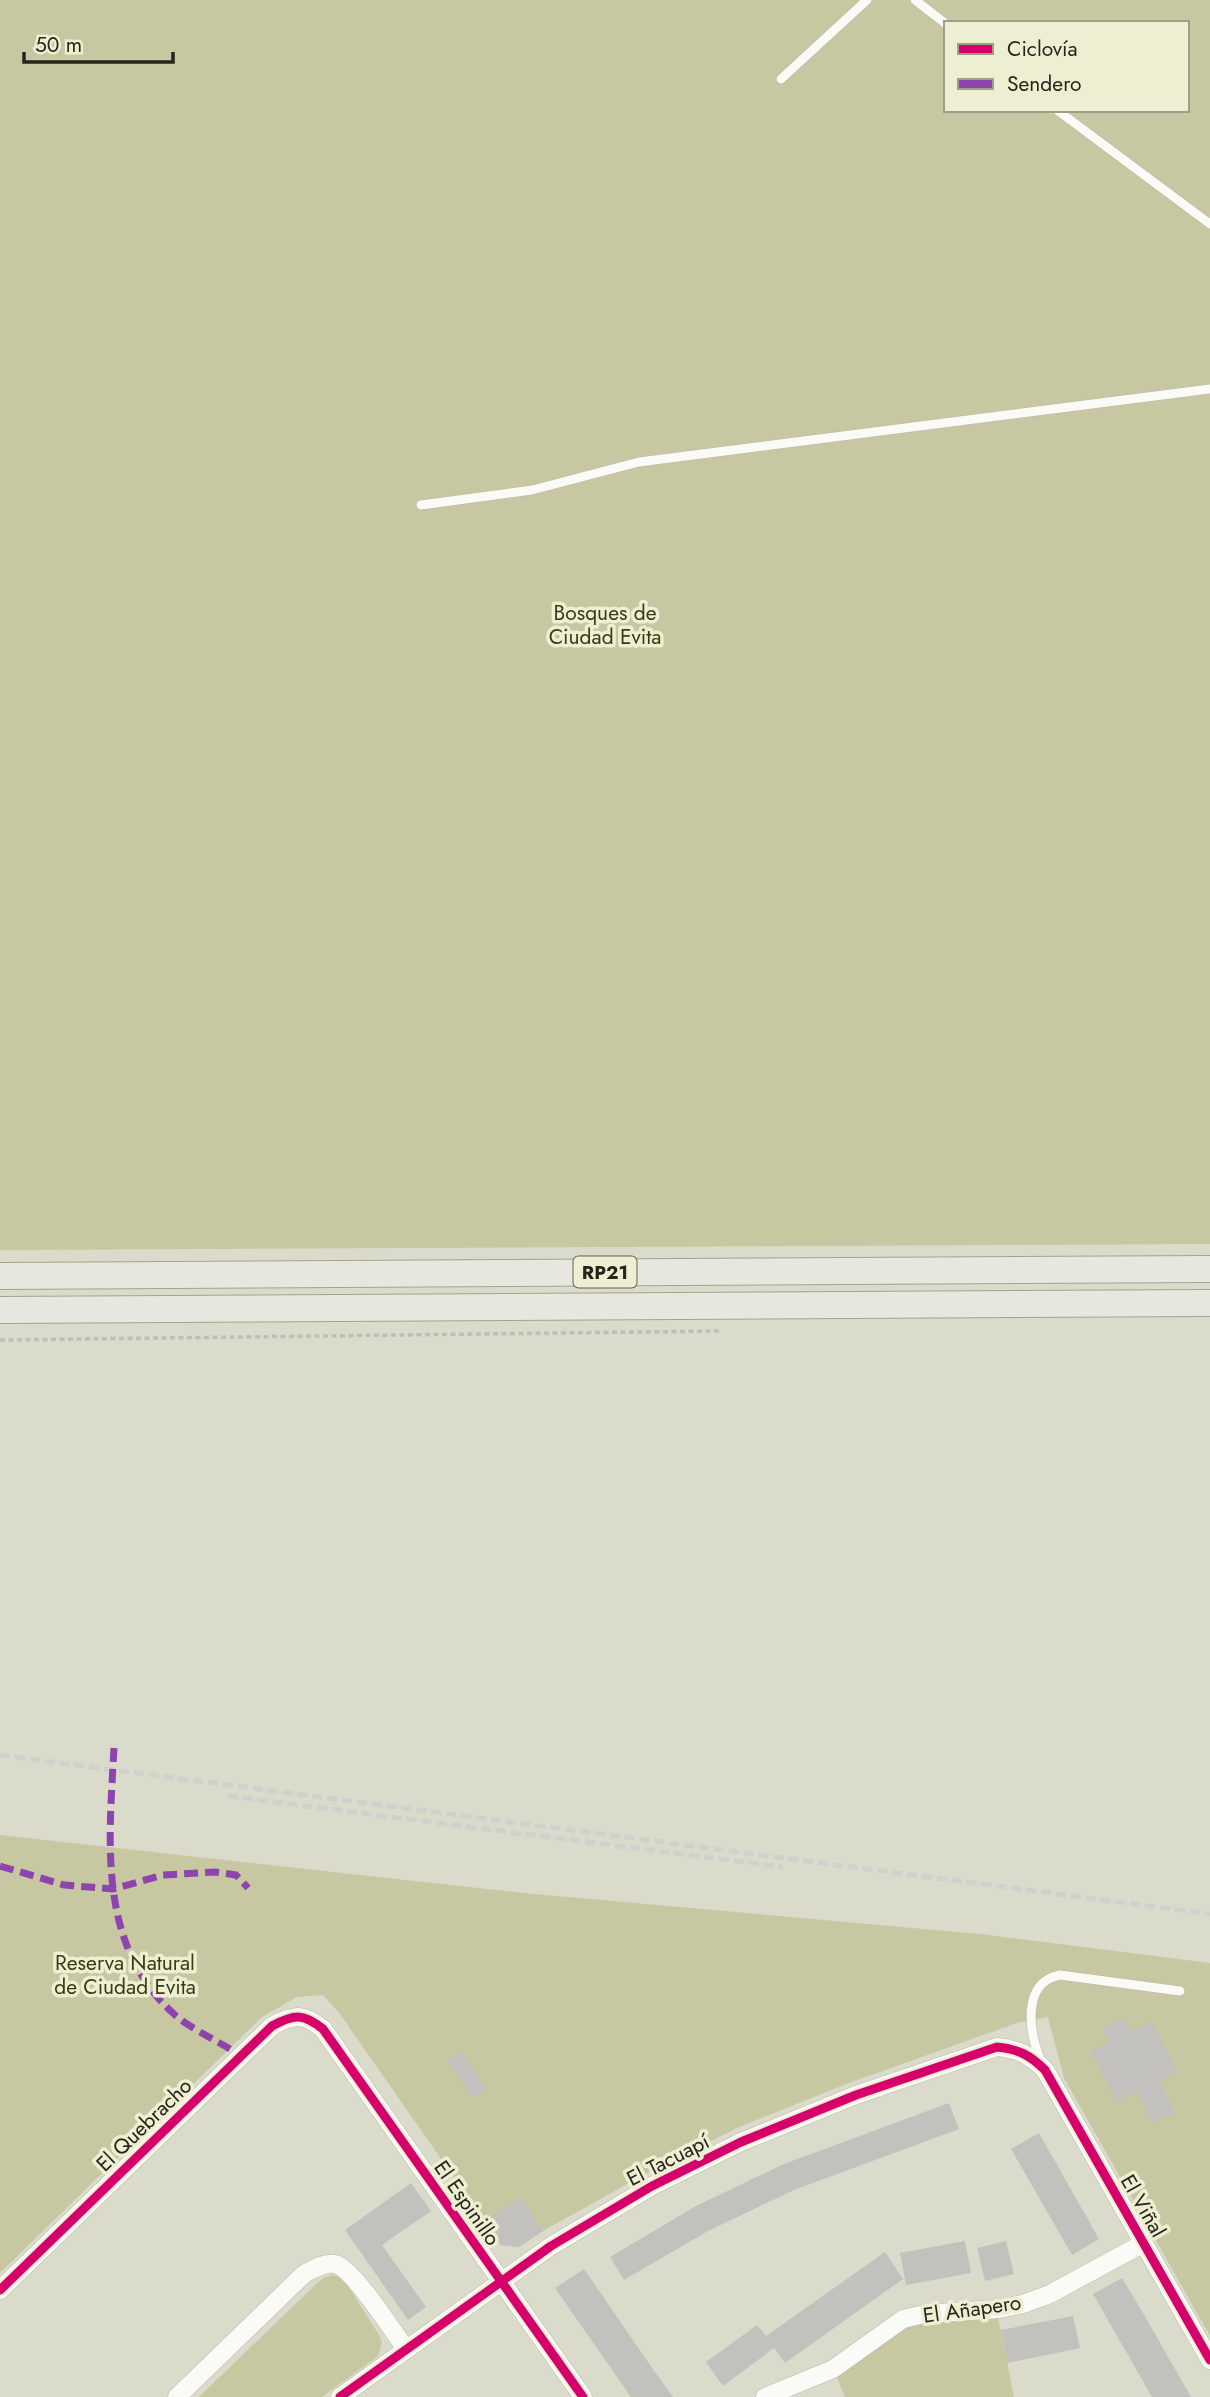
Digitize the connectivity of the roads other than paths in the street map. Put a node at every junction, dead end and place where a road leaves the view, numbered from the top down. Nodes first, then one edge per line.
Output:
1 (867, 0) edge
2 (915, 0) edge
3 (944, 22) edge
4 (781, 79) dead end
5 (1060, 112) edge
6 (1210, 224) edge
7 (1210, 389) edge
8 (421, 505) dead end
9 (1210, 1269) edge
10 (0, 1276) edge
11 (1210, 1303) edge
12 (0, 1310) edge
13 (1180, 1991) dead end
14 (323, 2029) joint
15 (1045, 2070) junction
16 (1144, 2243) junction
17 (501, 2282) junction
18 (0, 2290) edge
19 (407, 2349) junction
20 (1210, 2360) edge
21 (177, 2397) edge
22 (340, 2397) edge
23 (583, 2397) edge
24 (765, 2397) edge

1 - 4 lane
2 - 3 lane
5 - 6 lane
7 - 8 lane
9 - 10 main road, RP21
11 - 12 main road, RP21
13 - 15 lane
14 - 17 street, El Espinillo
14 - 18 street, El Quebracho
15 - 16 street, El Viñal
15 - 17 street, El Tacuapí
16 - 20 street, El Viñal
16 - 24 street, El Añapero
17 - 19 street, El Tacuapí
17 - 23 street, El Espinillo
19 - 21 street
19 - 22 street, El Tacuapí

